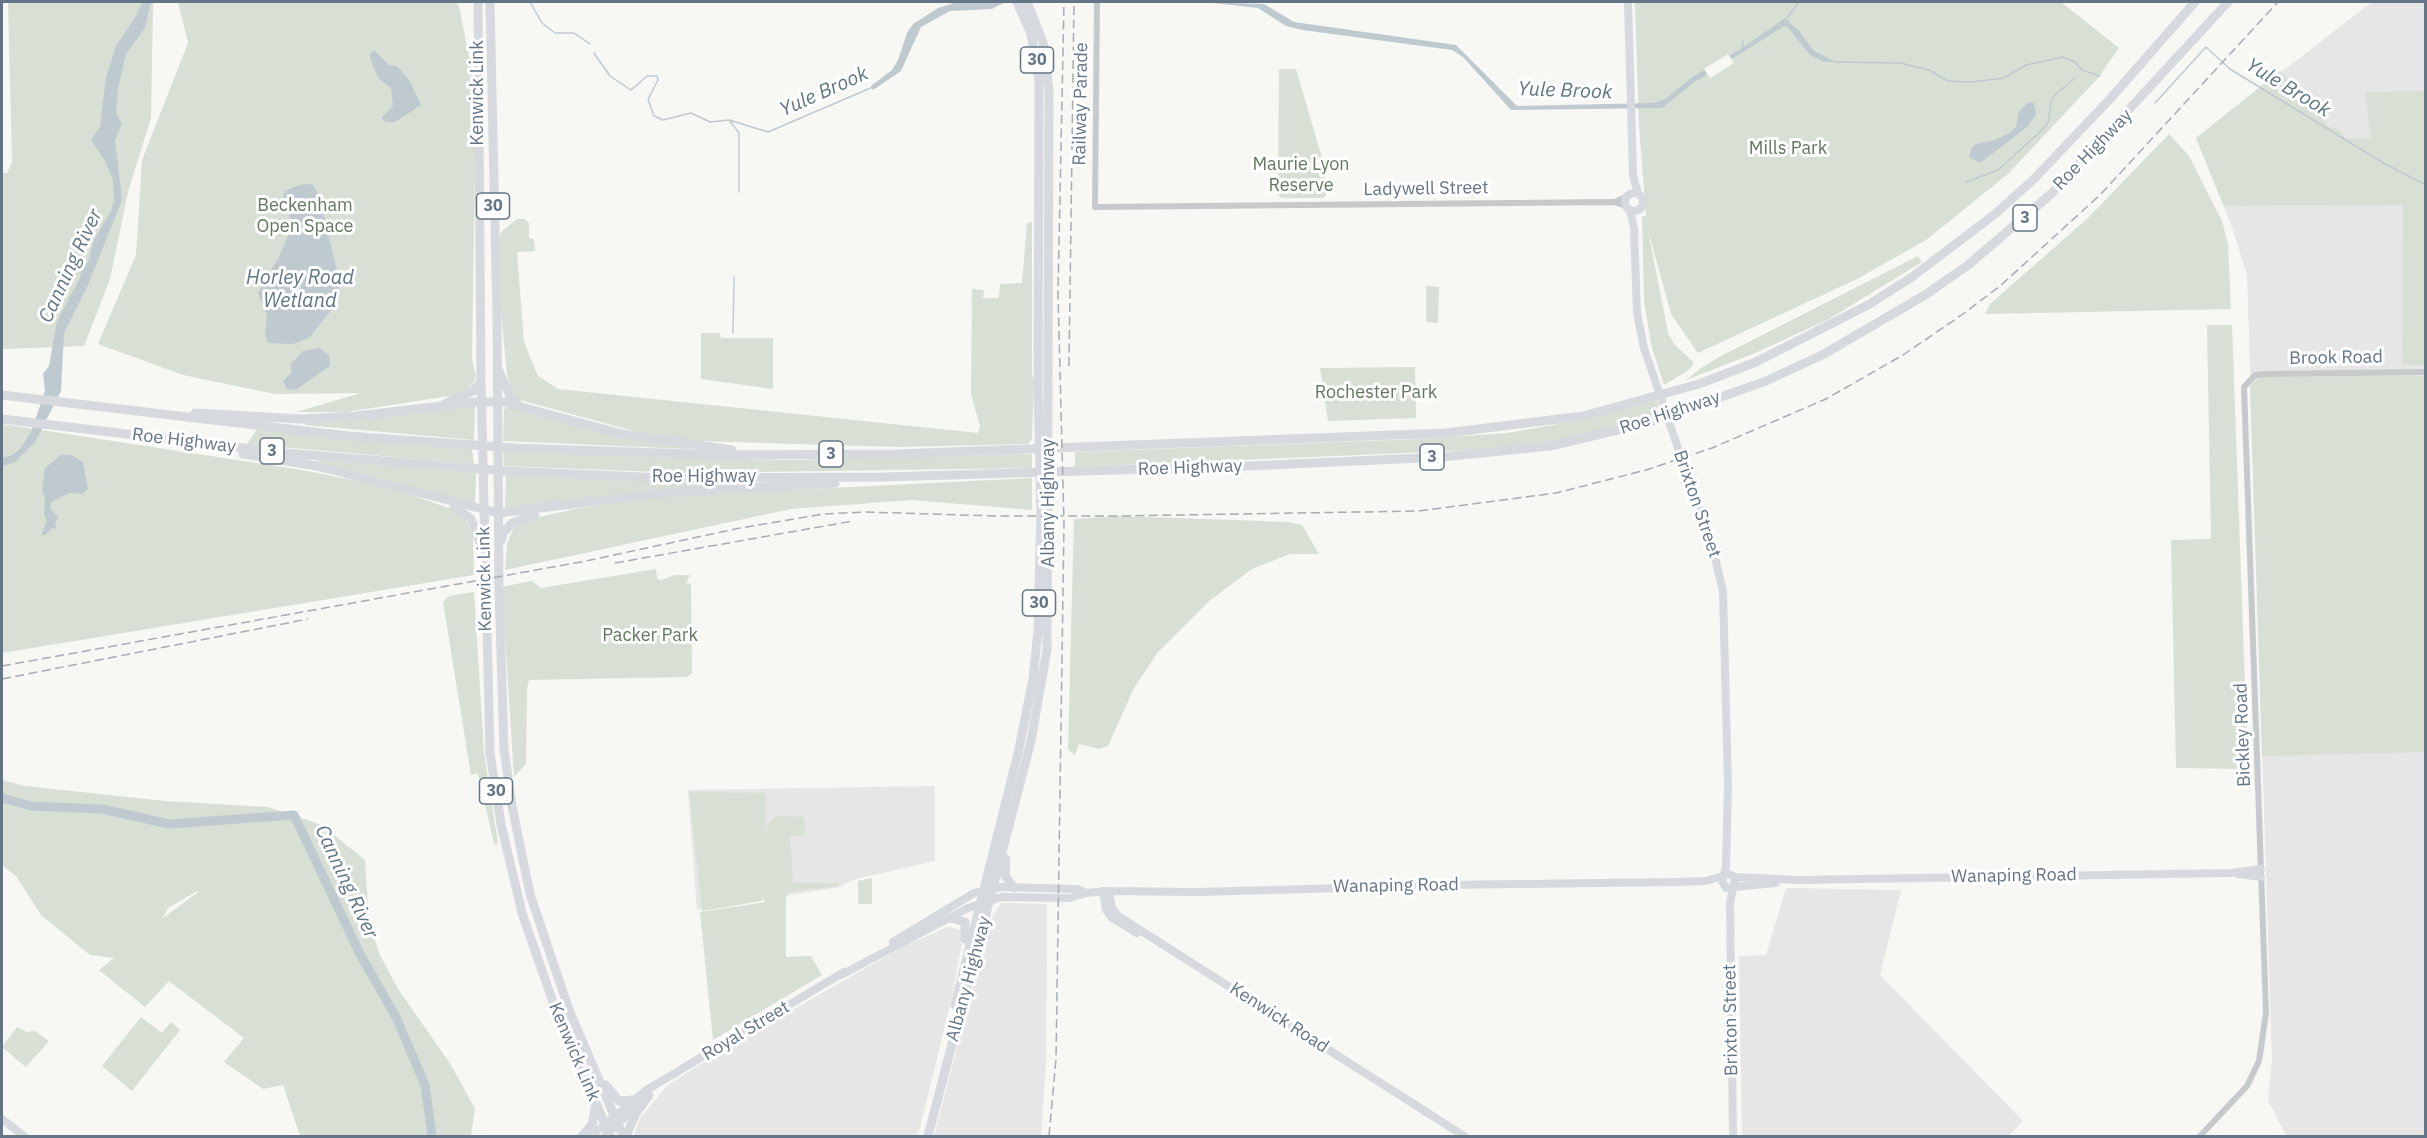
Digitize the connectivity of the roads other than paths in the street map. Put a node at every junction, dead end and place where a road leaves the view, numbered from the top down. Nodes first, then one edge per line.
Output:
1 (478, 2) edge
2 (490, 2) edge
3 (1017, 2) edge
4 (1027, 2) edge
5 (1097, 2) edge
6 (1630, 2) edge
7 (2195, 2) edge
8 (2228, 2) edge
9 (1633, 175) junction
10 (1638, 194) junction
11 (1629, 204) junction
12 (1095, 207) joint
13 (498, 369) junction
14 (2426, 372) edge
15 (2248, 380) joint
16 (481, 382) junction
17 (2, 395) edge
18 (482, 402) junction
19 (498, 402) junction
20 (518, 404) junction
21 (441, 406) junction
22 (147, 412) junction
23 (2, 419) edge
24 (1045, 432) junction
25 (147, 437) junction
26 (766, 455) junction
27 (885, 477) junction
28 (421, 495) junction
29 (578, 505) junction
30 (484, 512) junction
31 (498, 513) junction
32 (1045, 527) junction
33 (498, 549) junction
34 (485, 570) junction
35 (1728, 785) junction
36 (1007, 834) junction
37 (2261, 873) junction
38 (1724, 876) junction
39 (1735, 876) junction
40 (1798, 880) junction
41 (1706, 881) junction
42 (1729, 887) junction
43 (1014, 888) junction
44 (1031, 888) junction
45 (993, 889) junction
46 (1048, 889) junction
47 (982, 891) junction
48 (1106, 891) junction
49 (1086, 893) junction
50 (1041, 898) junction
51 (990, 899) junction
52 (979, 903) junction
53 (950, 918) junction
54 (841, 975) junction
55 (961, 983) junction
56 (584, 1047) junction
57 (651, 1092) junction
58 (632, 1100) junction
59 (596, 1104) junction
60 (2, 1119) edge
61 (616, 1119) junction
62 (607, 1132) edge
63 (24, 1137) edge
64 (582, 1137) edge
65 (591, 1137) edge
66 (625, 1137) edge
67 (923, 1137) edge
68 (928, 1137) edge
69 (1455, 1137) edge
70 (1464, 1137) edge
71 (1733, 1137) edge
72 (2200, 1137) edge

1 - 16 highway, Kenwick Link / 30
2 - 13 highway, Kenwick Link / 30
3 - 24 highway, Albany Highway / 30
4 - 24 highway, Albany Highway / 30
5 - 12 street, Railway Parade
6 - 9 main road, Brixton Street
7 - 26 highway, Roe Highway / 3
8 - 27 highway, Roe Highway / 3
9 - 10 main road, Brixton Street
9 - 11 main road, Brixton Street
10 - 11 main road
10 - 11 main road, Brixton Street
11 - 12 street, Ladywell Street
11 - 35 main road, Brixton Street
13 - 19 highway, Kenwick Link / 30
13 - 20 highway
14 - 15 street, Brook Road
15 - 37 street, Bickley Road
16 - 18 highway, Kenwick Link / 30
16 - 21 highway
17 - 22 highway, Roe Highway / 3
18 - 19 highway
18 - 21 highway
18 - 30 highway, Kenwick Link / 30
19 - 20 highway
19 - 31 highway, Kenwick Link / 30
20 - 26 highway
21 - 22 highway
22 - 26 highway, Roe Highway / 3
23 - 25 highway, Roe Highway / 3
24 - 32 highway, Albany Highway / 30
25 - 27 highway, Roe Highway / 3
25 - 28 highway
27 - 29 highway
28 - 30 highway
28 - 34 highway
29 - 31 highway
29 - 33 highway
30 - 31 highway
30 - 34 highway, Kenwick Link / 30
31 - 33 highway, Kenwick Link / 30
32 - 36 highway, Albany Highway
32 - 47 highway, Albany Highway / 30
33 - 56 highway, Kenwick Link / 30
34 - 59 highway, Kenwick Link / 30
35 - 38 main road, Brixton Street
35 - 39 main road, Brixton Street
36 - 43 highway
36 - 45 highway, Albany Highway
37 - 40 main road, Wanaping Road
37 - 72 street, Bickley Road
38 - 39 main road, Wanaping Road
38 - 41 main road, Wanaping Road
38 - 42 main road, Brixton Street
39 - 40 main road, Wanaping Road
39 - 42 main road, Brixton Street
40 - 42 main road, Wanaping Road
41 - 42 main road, Wanaping Road
41 - 48 main road, Wanaping Road
42 - 71 main road, Brixton Street
43 - 44 main road, Wanaping Road
43 - 45 main road, Wanaping Road
44 - 46 main road, Wanaping Road
44 - 50 main road
45 - 47 main road, Wanaping Road
45 - 51 highway, Albany Highway
46 - 49 main road, Wanaping Road
46 - 50 main road
47 - 52 highway, Albany Highway
47 - 54 main road, Royal Street
48 - 49 main road, Wanaping Road
48 - 69 main road, Kenwick Road
48 - 70 main road, Kenwick Road
49 - 50 main road, Wanaping Road
50 - 51 main road, Wanaping Road
51 - 52 main road, Royal Street
51 - 68 highway, Albany Highway
52 - 53 main road, Royal Street
52 - 55 highway, Albany Highway
53 - 54 main road, Royal Street
53 - 55 highway
54 - 57 main road, Royal Street
55 - 67 highway, Albany Highway
56 - 58 highway
56 - 61 highway, Kenwick Link / 30
57 - 58 main road, Royal Street
57 - 61 main road, Royal Street
57 - 66 highway
58 - 61 main road, Royal Street
59 - 62 highway, Kenwick Link / 30
59 - 64 highway
60 - 63 main road
61 - 62 main road, Royal Street
61 - 66 highway, Kenwick Link / 30
62 - 65 main road, Royal Street

